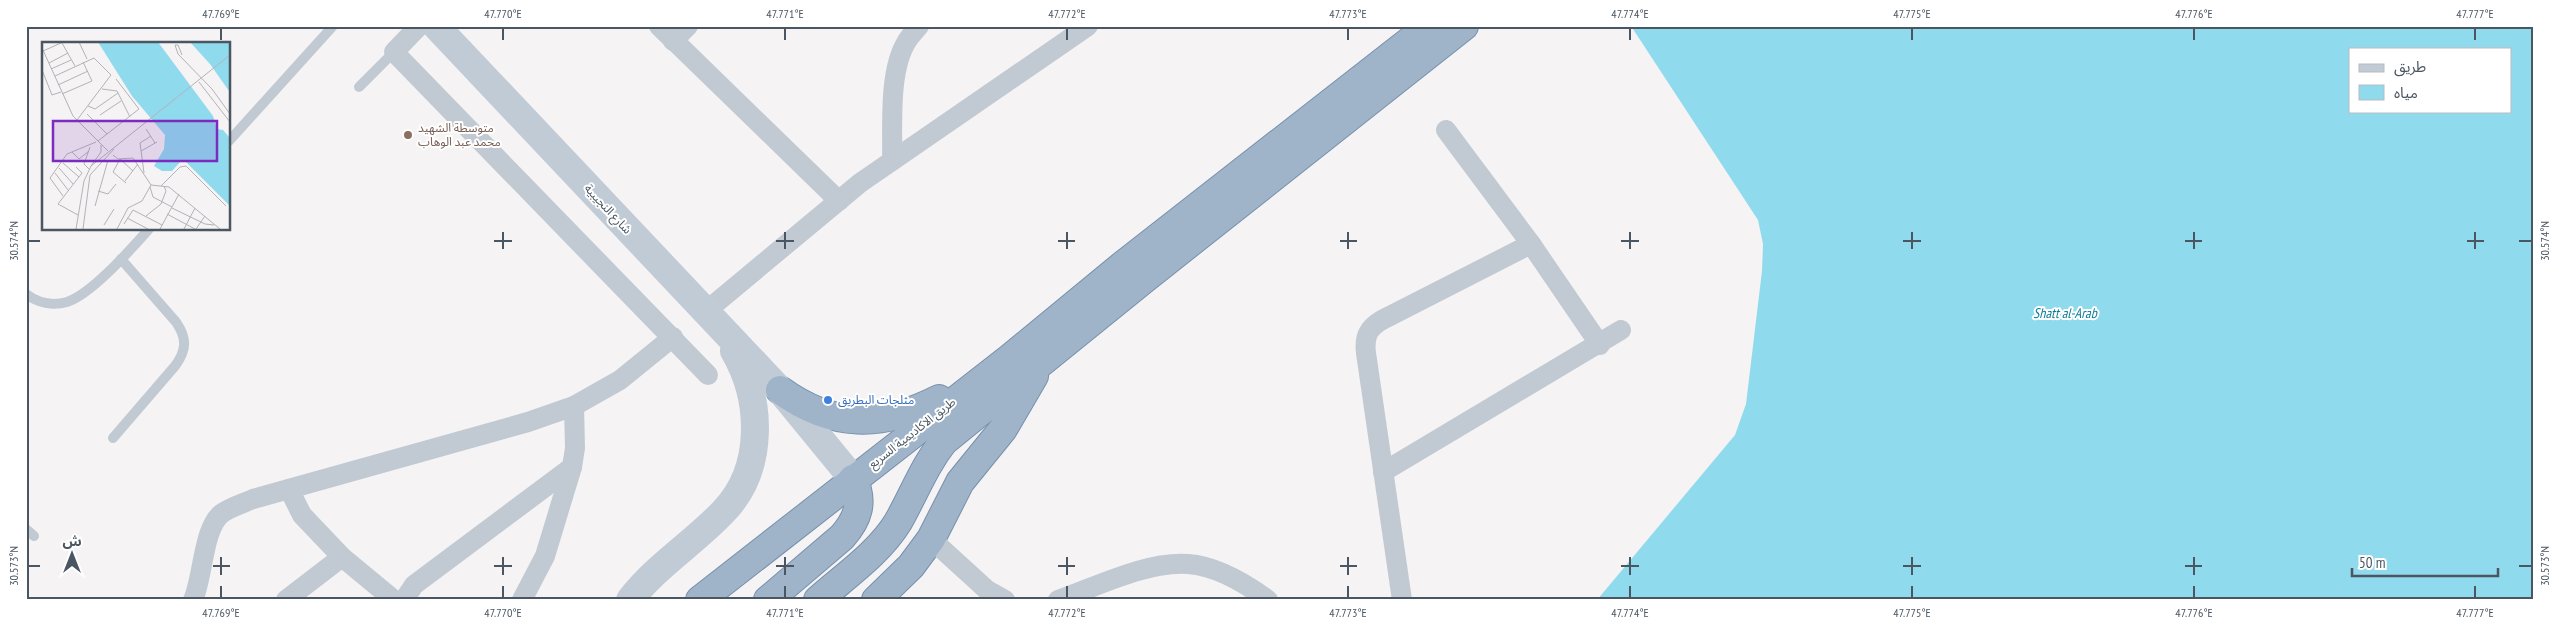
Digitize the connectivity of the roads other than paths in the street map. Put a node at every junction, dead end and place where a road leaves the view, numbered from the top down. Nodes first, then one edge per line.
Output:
1 (333, 26) edge
2 (419, 26) edge
3 (436, 26) edge
4 (659, 26) edge
5 (688, 26) edge
6 (919, 26) edge
7 (1088, 26) edge
8 (1429, 26) edge
9 (1464, 26) edge
10 (673, 41) junction
11 (394, 52) junction
12 (1394, 67) junction
13 (359, 88) dead end
14 (1446, 130) dead end
15 (230, 140) edge
16 (892, 161) junction
17 (839, 201) junction
18 (148, 230) edge
19 (1531, 244) junction
20 (121, 259) junction
21 (1133, 272) junction
22 (26, 294) edge
23 (709, 316) junction
24 (1621, 330) dead end
25 (673, 337) junction
26 (1600, 345) junction
27 (1041, 363) junction
28 (989, 374) junction
29 (708, 375) dead end
30 (780, 390) junction
31 (574, 406) junction
32 (113, 438) dead end
33 (572, 468) junction
34 (1383, 472) junction
35 (853, 478) junction
36 (289, 489) junction
37 (932, 539) junction
38 (342, 557) junction
39 (193, 600) edge
40 (286, 600) edge
41 (394, 600) edge
42 (404, 600) edge
43 (522, 600) edge
44 (630, 600) edge
45 (700, 600) edge
46 (768, 600) edge
47 (818, 600) edge
48 (876, 600) edge
49 (1005, 600) edge
50 (1058, 600) edge
51 (1268, 600) edge
52 (1402, 600) edge

1 - 15 lane
2 - 11 street
3 - 23 main road, شارع النجيبية
4 - 10 street
5 - 10 street
6 - 16 street
7 - 16 street
8 - 12 highway
9 - 12 highway
10 - 17 street
11 - 13 lane
11 - 25 street
12 - 21 highway
14 - 19 street
16 - 17 street
17 - 23 street
18 - 20 lane
19 - 26 street
19 - 34 street
20 - 22 lane
20 - 32 lane
21 - 27 highway
21 - 28 highway, طريق الاكاديمية السريع
23 - 30 main road, شارع النجيبية
23 - 44 main road
24 - 26 street
25 - 29 street
25 - 31 street
26 - 34 street
27 - 37 highway
27 - 47 highway
28 - 30 highway
28 - 35 highway, طريق الاكاديمية السريع
30 - 35 main road, شارع النجيبية
31 - 33 street
31 - 36 street
33 - 42 street
33 - 43 street
34 - 52 street
35 - 45 highway, طريق الاكاديمية السريع
35 - 46 highway
36 - 38 street
36 - 39 street
37 - 48 highway
37 - 49 street
38 - 40 street
38 - 41 street
50 - 51 street

